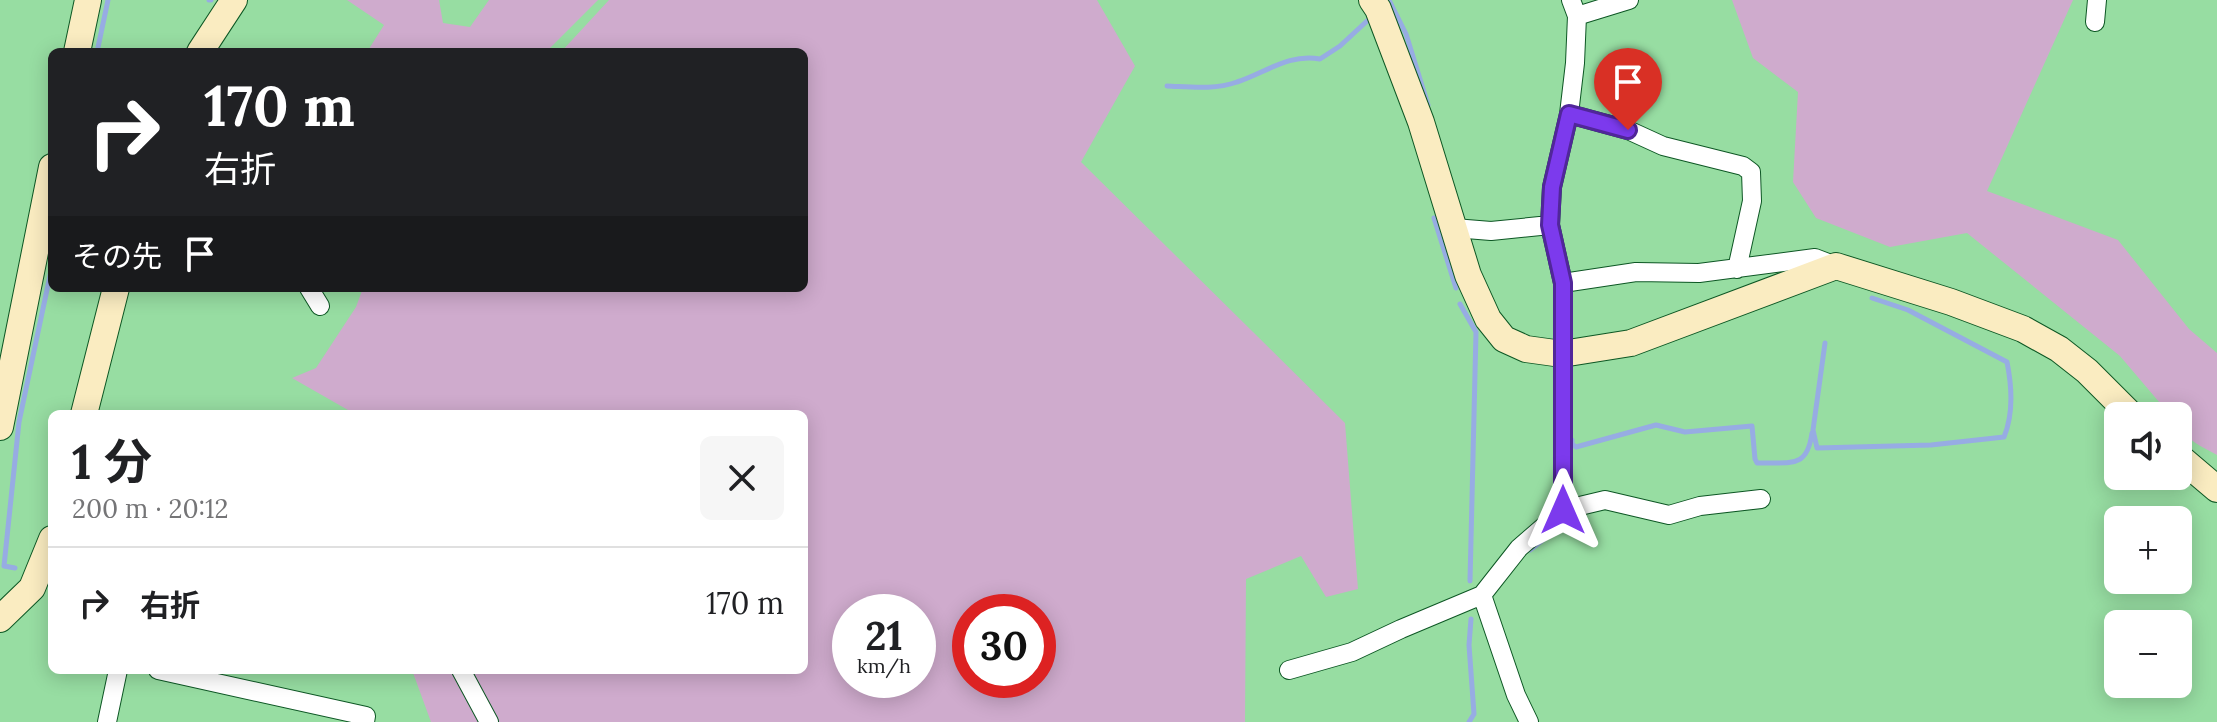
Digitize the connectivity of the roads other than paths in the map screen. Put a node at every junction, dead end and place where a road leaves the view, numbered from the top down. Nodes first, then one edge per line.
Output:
1 (88, 0) edge
2 (234, 0) edge
3 (1372, 0) edge
4 (1629, 0) edge
5 (2097, 0) edge
6 (1574, 8) edge
7 (2095, 22) dead end
8 (78, 48) edge
9 (203, 48) edge
10 (1569, 114) junction
11 (48, 187) edge
12 (1550, 225) junction
13 (1454, 228) junction
14 (1836, 266) junction
15 (1737, 269) junction
16 (1563, 283) junction
17 (115, 292) edge
18 (311, 292) edge
19 (320, 306) dead end
20 (1562, 354) junction
21 (2117, 402) edge
22 (85, 410) edge
23 (0, 427) edge
24 (2192, 468) edge
25 (2217, 489) edge
26 (1761, 499) dead end
27 (1563, 510) junction
28 (48, 559) edge
29 (42, 588) edge
30 (1482, 595) junction
31 (0, 619) edge
32 (1289, 670) dead end
33 (117, 674) edge
34 (176, 674) edge
35 (463, 674) edge
36 (107, 722) edge
37 (365, 722) edge
38 (489, 722) edge
39 (1529, 722) edge

1 - 8 street
2 - 9 street
3 - 13 street
4 - 6 street
5 - 7 street
6 - 10 street
10 - 12 street
10 - 15 street
11 - 23 street
12 - 13 street
12 - 16 street
13 - 20 street
14 - 15 street
14 - 20 street
14 - 21 street
15 - 16 street
16 - 20 street
17 - 22 street
18 - 19 street
20 - 27 street
24 - 25 street
26 - 27 street
27 - 30 street
28 - 29 street
29 - 31 street
30 - 32 street
30 - 39 street
33 - 36 street
34 - 37 street
35 - 38 street

